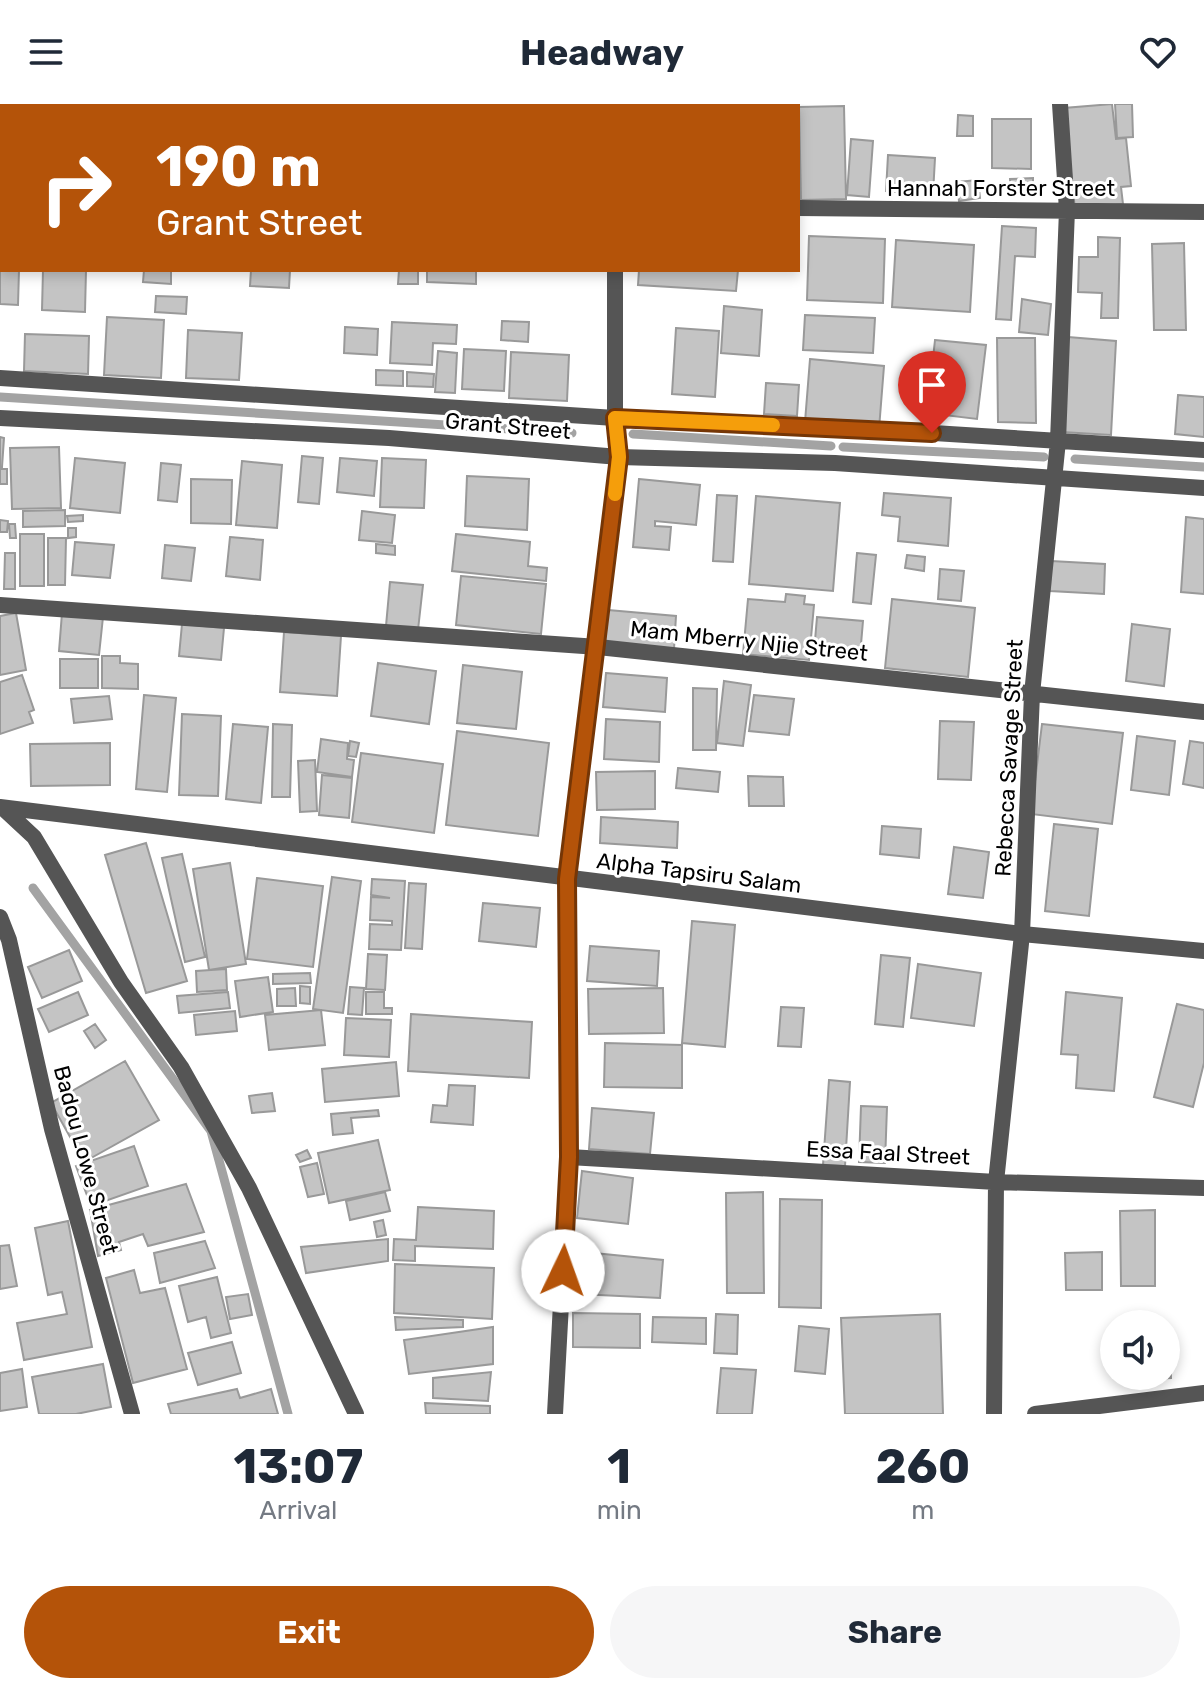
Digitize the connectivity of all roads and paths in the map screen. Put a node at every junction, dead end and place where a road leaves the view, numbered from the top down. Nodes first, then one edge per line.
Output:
1 (1060, 104) edge
2 (800, 208) edge
3 (1067, 210) junction
4 (1204, 212) edge
5 (615, 272) edge
6 (0, 378) edge
7 (0, 418) edge
8 (615, 418) junction
9 (1058, 441) junction
10 (1204, 450) edge
11 (619, 457) junction
12 (1053, 480) junction
13 (1204, 488) edge
14 (0, 605) edge
15 (598, 647) junction
16 (1032, 694) junction
17 (1204, 712) edge
18 (1, 806) edge
19 (567, 879) junction
20 (0, 917) edge
21 (1022, 934) junction
22 (1204, 951) edge
23 (569, 1157) junction
24 (996, 1182) junction
25 (1204, 1188) edge
26 (1202, 1399) edge
27 (132, 1414) edge
28 (356, 1414) edge
29 (555, 1414) edge
30 (994, 1414) edge
31 (1035, 1414) edge

1 - 3 street, Rebecca Savage Street
2 - 3 street, Hannah Forster Street
3 - 4 street, Hannah Forster Street
3 - 9 street, Rebecca Savage Street
5 - 8 street
6 - 8 street, Grant Street
7 - 11 street, Grant Street
8 - 9 street, Grant Street
8 - 11 street
9 - 10 street, Grant Street
9 - 12 street, Rebecca Savage Street
11 - 12 street, Grant Street
11 - 15 street
12 - 13 street, Grant Street
12 - 16 street, Rebecca Savage Street
14 - 15 street, Mam Mberry Njie Street
15 - 16 street, Mam Mberry Njie Street
15 - 19 street
16 - 17 street, Mam Mberry Njie Street
16 - 21 street, Rebecca Savage Street
18 - 19 street, Alpha Tapsiru Salam
18 - 28 street
19 - 21 street, Alpha Tapsiru Salam
19 - 23 street
20 - 27 street, Badou Lowe Street
21 - 22 street, Alpha Tapsiru Salam
21 - 24 street, Rebecca Savage Street
23 - 24 street, Essa Faal Street
23 - 29 street
24 - 25 street, Essa Faal Street
24 - 30 street, Rebecca Savage Street
26 - 31 street

